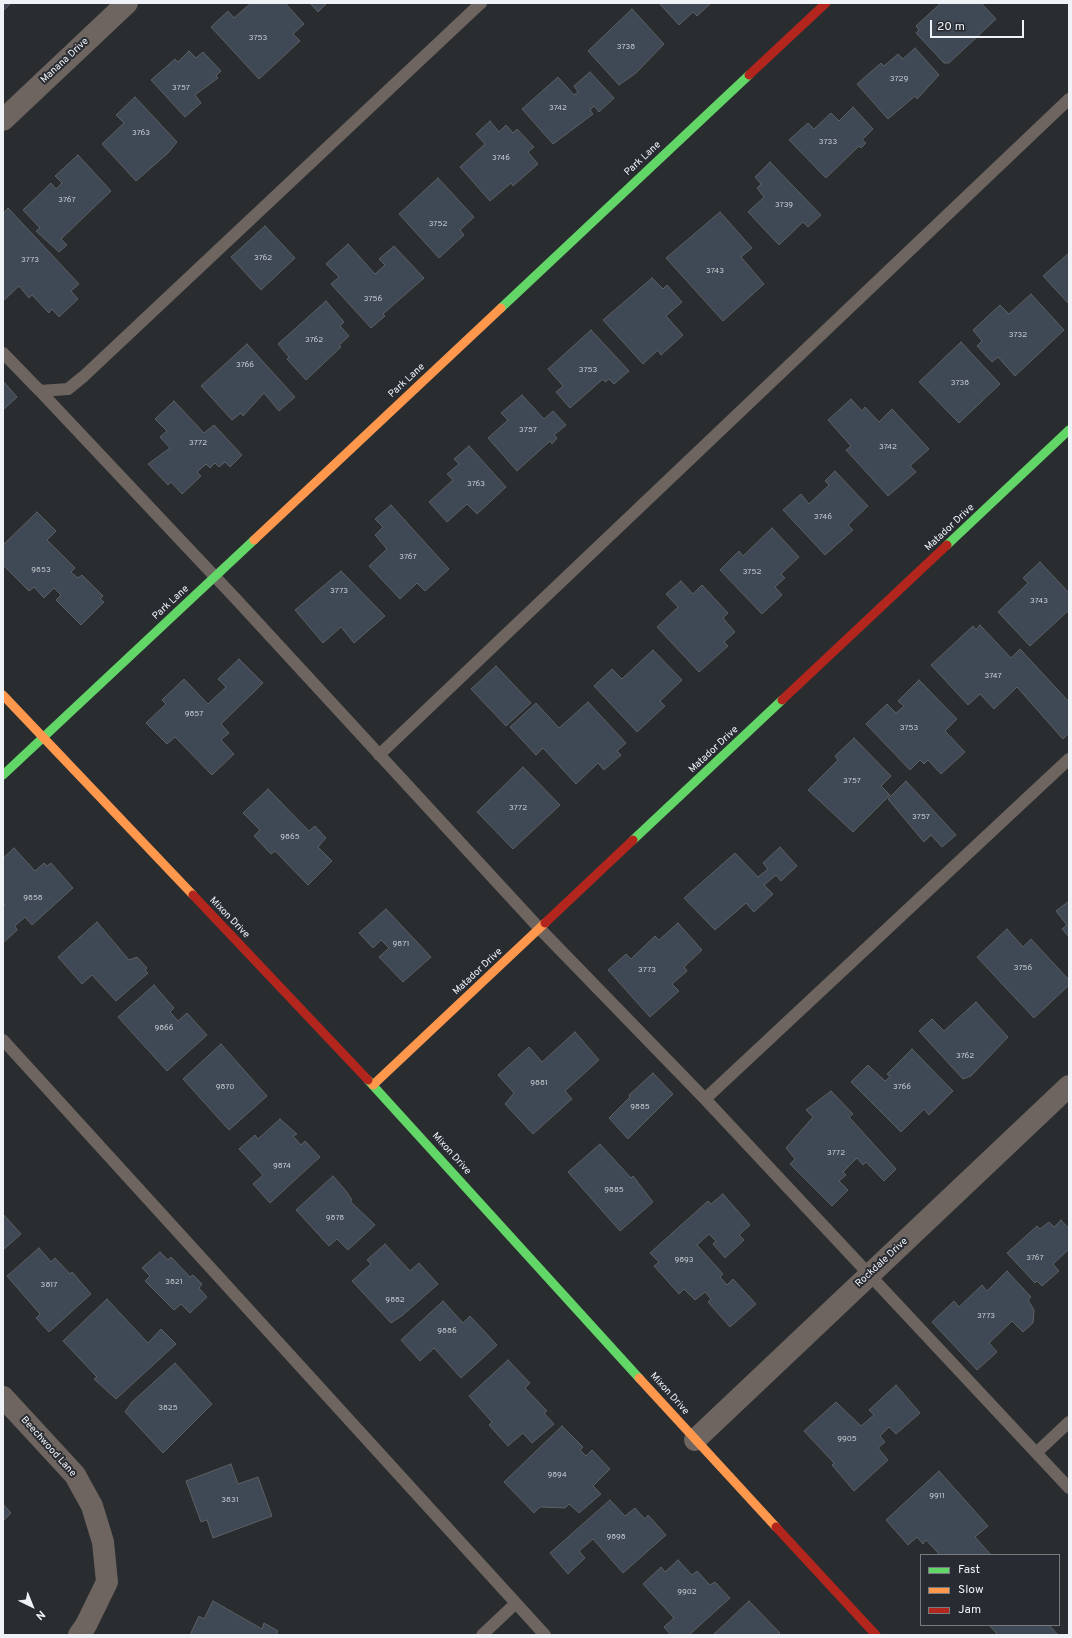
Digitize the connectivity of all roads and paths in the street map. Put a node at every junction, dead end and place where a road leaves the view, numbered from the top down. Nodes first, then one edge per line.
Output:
1 (127, 3) edge
2 (481, 3) edge
3 (826, 3) edge
4 (1069, 99) edge
5 (3, 120) edge
6 (3, 353) edge
7 (40, 391) junction
8 (1069, 430) edge
9 (215, 576) junction
10 (3, 695) edge
11 (43, 738) junction
12 (379, 755) junction
13 (1069, 759) edge
14 (3, 775) edge
15 (540, 929) junction
16 (3, 1040) edge
17 (373, 1085) junction
18 (1069, 1086) edge
19 (705, 1099) junction
20 (869, 1276) junction
21 (3, 1397) edge
22 (1069, 1422) edge
23 (695, 1440) junction
24 (1036, 1453) junction
25 (1069, 1488) edge
26 (516, 1603) junction
27 (79, 1635) edge
28 (482, 1635) edge
29 (545, 1635) edge
30 (876, 1635) edge

1 - 5 street, Manana Drive
2 - 7 lane
3 - 9 street, Park Lane
4 - 12 lane
6 - 7 lane
7 - 9 lane
8 - 15 street, Matador Drive
9 - 11 street, Park Lane
9 - 12 lane
10 - 11 street, Mixon Drive
11 - 14 street, Park Lane
11 - 17 street, Mixon Drive
12 - 15 lane
13 - 19 lane
15 - 17 street, Matador Drive
15 - 19 lane
16 - 26 lane
17 - 23 street, Mixon Drive
18 - 20 street, Rockdale Drive
19 - 20 lane
20 - 23 street, Rockdale Drive
20 - 24 lane
21 - 27 street, Beechwood Lane
22 - 24 lane
23 - 30 street, Mixon Drive
24 - 25 lane
26 - 28 lane
26 - 29 lane

